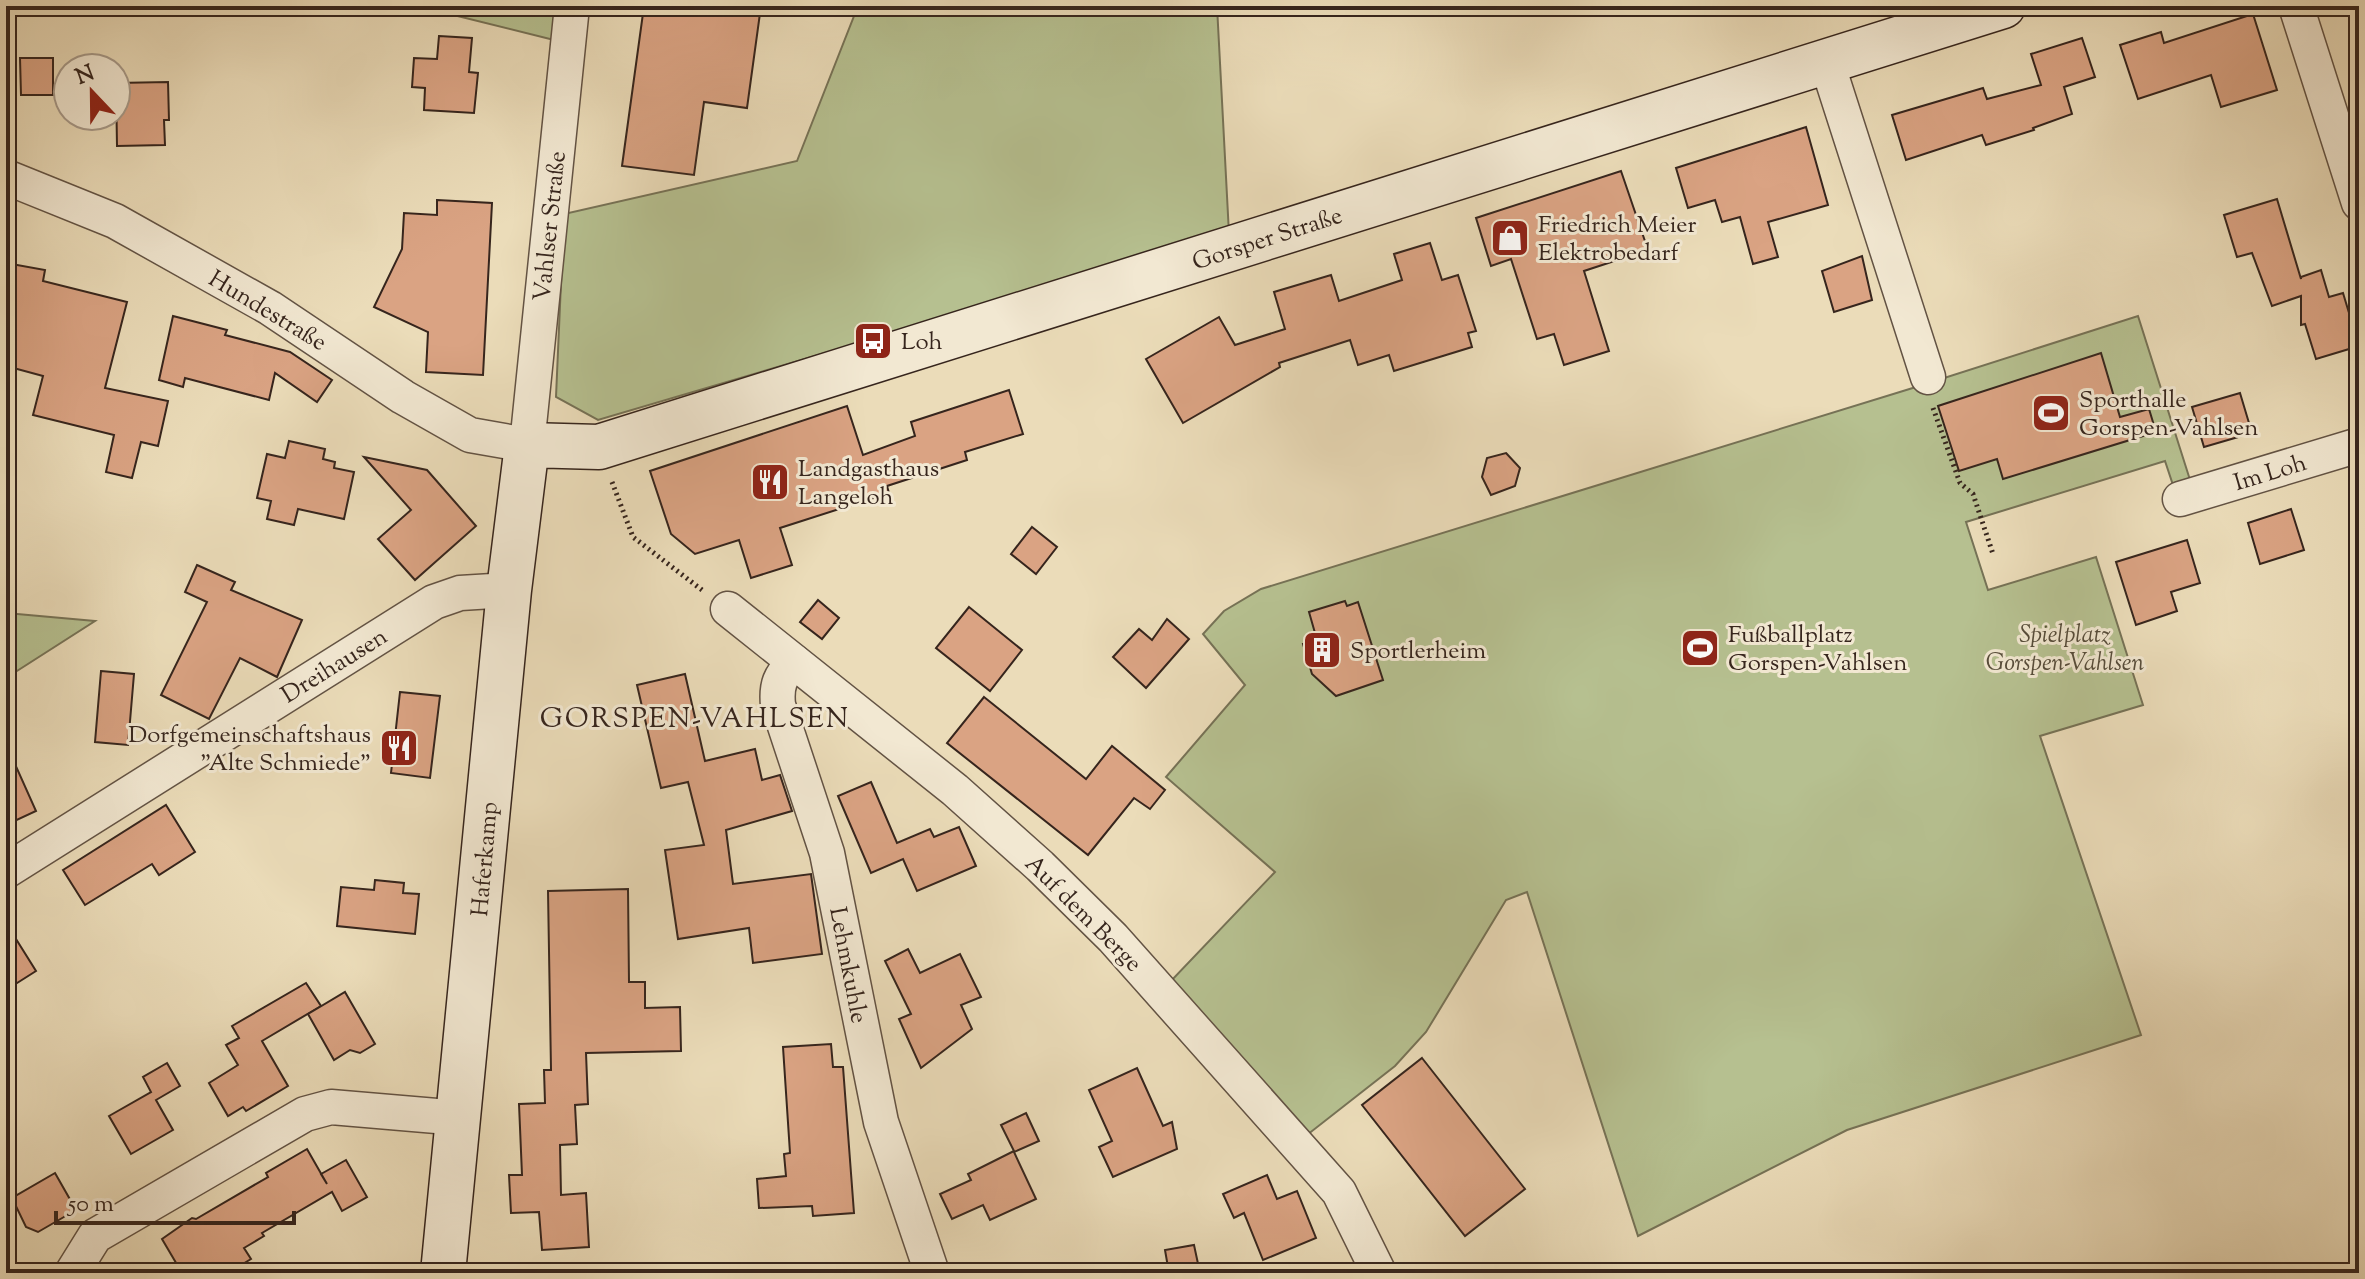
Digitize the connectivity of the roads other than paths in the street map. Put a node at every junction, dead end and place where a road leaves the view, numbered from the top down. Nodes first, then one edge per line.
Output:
1 (572, 6) edge
2 (2003, 6) edge
3 (2296, 6) edge
4 (1827, 63) junction
5 (6, 177) edge
6 (2359, 203) edge
7 (1928, 377) road end
8 (527, 445) junction
9 (2359, 445) edge
10 (2180, 499) dead end
11 (509, 590) junction
12 (728, 609) road end
13 (794, 662) junction
14 (6, 871) edge
15 (460, 1118) junction
16 (72, 1273) edge
17 (443, 1273) edge
18 (932, 1273) edge
19 (1379, 1273) edge

1 - 8 street, Vahlser Straße
2 - 4 street, Gorsper Straße
3 - 6 street
4 - 7 street
4 - 8 street, Gorsper Straße
5 - 8 street, Hundestraße
8 - 11 street, Haferkamp
9 - 10 street, Im Loh
11 - 14 street, Dreihausen
11 - 15 street, Haferkamp
12 - 13 street, Auf dem Berge
13 - 18 street, Lehmkuhle
13 - 19 street, Auf dem Berge
15 - 16 street
15 - 17 street, Haferkamp

